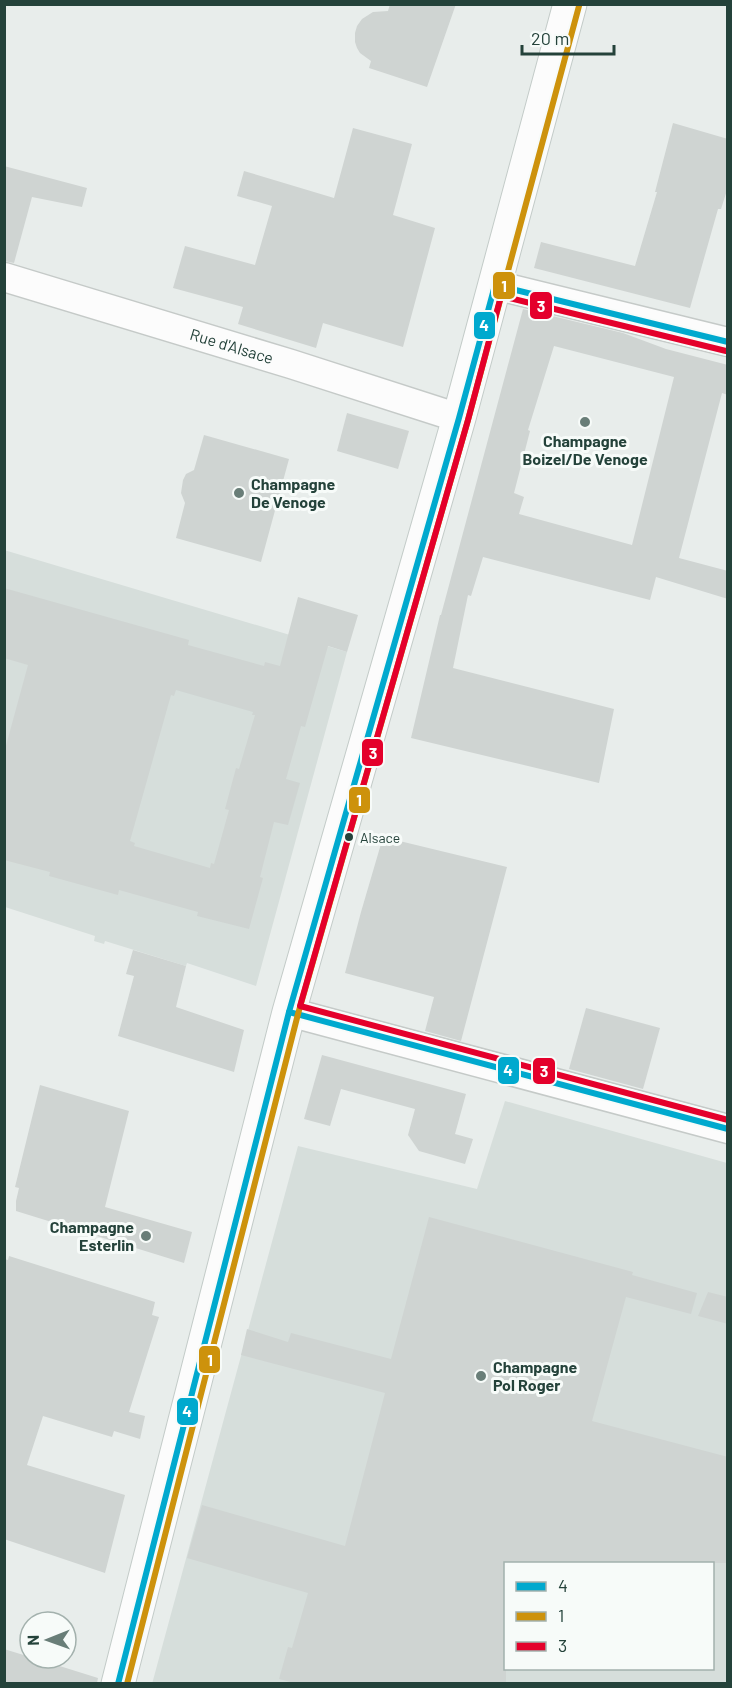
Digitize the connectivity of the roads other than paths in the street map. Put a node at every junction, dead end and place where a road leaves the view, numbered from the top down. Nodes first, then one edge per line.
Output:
1 (570, 4) edge
2 (4, 277) edge
3 (495, 285) junction
4 (728, 342) edge
5 (459, 418) junction
6 (289, 1012) junction
7 (728, 1129) edge
8 (118, 1683) edge

1 - 3 main road
2 - 5 street, Rue d'Alsace
3 - 4 street
3 - 5 main road
5 - 6 main road
6 - 7 street
6 - 8 main road

